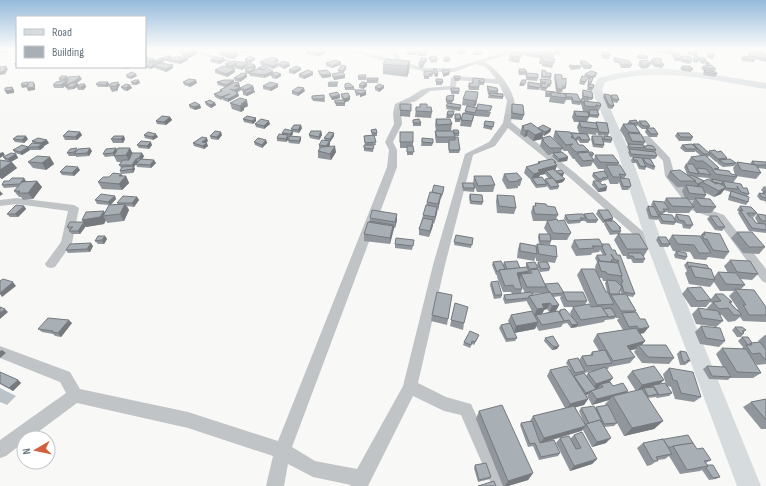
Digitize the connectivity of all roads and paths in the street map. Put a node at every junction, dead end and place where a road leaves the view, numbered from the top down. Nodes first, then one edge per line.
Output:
1 (494, 73) edge
2 (633, 73) edge
3 (673, 73) edge
4 (502, 82) junction
5 (766, 86) edge
6 (507, 123) junction
7 (646, 138) dead end
8 (0, 202) edge
9 (656, 248) junction
10 (51, 264) dead end
11 (766, 278) edge
12 (0, 352) edge
13 (410, 387) junction
14 (75, 395) junction
15 (0, 450) edge
16 (282, 451) junction
17 (360, 483) edge
18 (275, 486) edge
19 (501, 486) edge
20 (749, 486) edge

1 - 4 street
2 - 9 street
3 - 5 street
4 - 6 street
4 - 16 street
6 - 9 street
6 - 13 street
7 - 11 street
8 - 10 street
9 - 20 street
12 - 14 street
13 - 17 street
13 - 19 street
14 - 15 street
14 - 16 street
16 - 17 street
16 - 18 street

